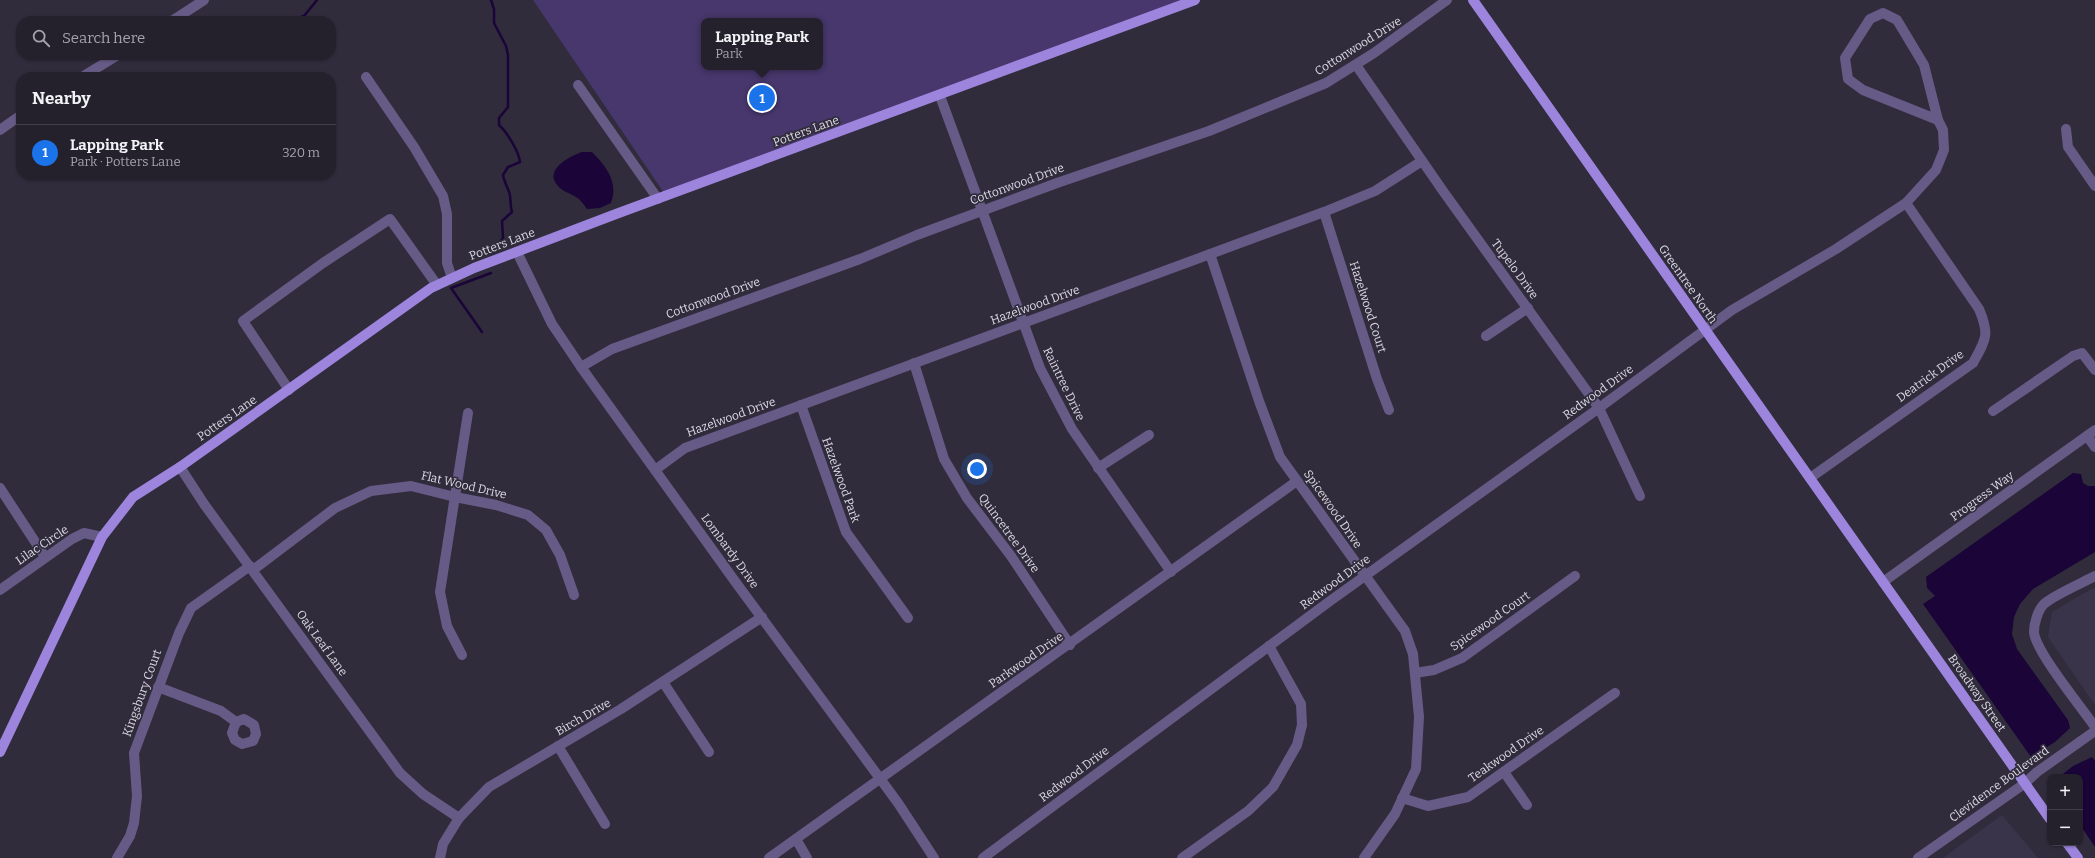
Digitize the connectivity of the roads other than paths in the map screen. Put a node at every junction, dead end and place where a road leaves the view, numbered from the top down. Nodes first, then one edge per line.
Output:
1 (204, 0) edge
2 (1195, 0) edge
3 (1447, 0) edge
4 (1473, 0) edge
5 (180, 16) edge
6 (110, 60) edge
7 (1356, 65) junction
8 (90, 72) edge
9 (366, 77) dead end
10 (578, 85) dead end
11 (940, 96) junction
12 (16, 119) edge
13 (1938, 120) junction
14 (2066, 129) dead end
15 (0, 130) edge
16 (1422, 161) junction
17 (2095, 186) edge
18 (658, 199) junction
19 (1906, 203) junction
20 (982, 211) junction
21 (1324, 212) junction
22 (517, 252) junction
23 (1210, 254) junction
24 (452, 278) junction
25 (437, 285) junction
26 (1528, 308) junction
27 (1024, 323) junction
28 (1705, 330) junction
29 (1486, 336) dead end
30 (914, 364) junction
31 (581, 367) junction
32 (2095, 370) edge
33 (289, 390) junction
34 (801, 405) junction
35 (1599, 408) junction
36 (1389, 410) dead end
37 (1992, 411) dead end
38 (468, 413) dead end
39 (2091, 433) edge
40 (1149, 435) dead end
41 (2095, 447) edge
42 (180, 467) junction
43 (1098, 468) junction
44 (655, 470) junction
45 (1810, 478) junction
46 (1297, 481) junction
47 (0, 488) edge
48 (1640, 496) dead end
49 (455, 497) junction
50 (102, 537) junction
51 (45, 557) junction
52 (251, 568) junction
53 (1171, 572) junction
54 (1365, 576) junction
55 (1574, 576) dead end
56 (2095, 576) edge
57 (1883, 582) junction
58 (0, 590) edge
59 (574, 595) dead end
60 (762, 617) junction
61 (908, 618) dead end
62 (1070, 645) junction
63 (1269, 646) junction
64 (462, 655) dead end
65 (1415, 673) junction
66 (663, 682) junction
67 (158, 687) junction
68 (1615, 693) dead end
69 (236, 722) dead end
70 (2095, 727) edge
71 (2095, 731) edge
72 (558, 746) junction
73 (0, 752) edge
74 (709, 752) dead end
75 (1504, 772) junction
76 (880, 779) junction
77 (2024, 784) junction
78 (1402, 798) junction
79 (1527, 805) dead end
80 (2047, 815) edge
81 (459, 818) junction
82 (605, 824) dead end
83 (796, 839) junction
84 (2069, 846) edge
85 (117, 858) edge
86 (440, 858) edge
87 (769, 858) edge
88 (807, 858) edge
89 (934, 858) edge
90 (983, 858) edge
91 (1182, 858) edge
92 (1364, 858) edge
93 (1918, 858) edge
94 (2078, 858) edge

1 - 5 street
2 - 11 main road, Potters Lane
3 - 7 street, Cottonwood Drive
4 - 28 main road, Greentree North
6 - 8 street
7 - 16 street, Tupelo Drive
7 - 20 street, Cottonwood Drive
9 - 24 street
10 - 18 street
11 - 18 main road, Potters Lane
11 - 20 street, Raintree Drive
12 - 15 street
13 - 13 street, Redwood Drive
13 - 19 street, Redwood Drive
14 - 17 street
16 - 21 street, Hazelwood Drive
16 - 26 street, Tupelo Drive
18 - 22 main road, Potters Lane
19 - 28 street, Redwood Drive
19 - 45 street, Deatrick Drive
20 - 27 street, Raintree Drive
20 - 31 street, Cottonwood Drive
21 - 23 street, Hazelwood Drive
21 - 36 street, Hazelwood Court
22 - 24 main road, Potters Lane
22 - 31 street, Lombardy Drive
23 - 27 street, Hazelwood Drive
23 - 46 street, Spicewood Drive
24 - 25 main road, Potters Lane
25 - 33 main road, Potters Lane
25 - 33 street
26 - 29 street
26 - 35 street, Tupelo Drive
27 - 30 street, Hazelwood Drive
27 - 43 street, Raintree Drive
28 - 35 street, Redwood Drive
28 - 45 main road, Greentree North
30 - 34 street, Hazelwood Drive
30 - 62 street, Quincetree Drive
31 - 44 street, Lombardy Drive
32 - 37 street
33 - 42 main road, Potters Lane
34 - 44 street, Hazelwood Drive
34 - 61 street, Hazelwood Park
35 - 48 street, Tupelo Drive
35 - 54 street, Redwood Drive
38 - 49 street
39 - 41 street
39 - 57 street, Progress Way
40 - 43 street
42 - 50 main road, Potters Lane
42 - 52 street, Oak Leaf Lane
43 - 53 street, Raintree Drive
44 - 60 street, Lombardy Drive
45 - 57 main road, Greentree North
46 - 53 street, Parkwood Drive
46 - 54 street, Spicewood Drive
47 - 51 street
49 - 52 street, Flat Wood Drive
49 - 59 street, Flat Wood Drive
49 - 64 street
50 - 51 street, Lilac Circle
50 - 73 main road, Potters Lane
51 - 58 street, Lilac Circle
52 - 67 street, Kingsbury Court
52 - 81 street, Oak Leaf Lane
53 - 62 street, Parkwood Drive
54 - 63 street, Redwood Drive
54 - 65 street, Spicewood Drive
55 - 65 street, Spicewood Court
56 - 70 street
57 - 77 main road, Broadway Street
60 - 66 street, Birch Drive
60 - 76 street, Lombardy Drive
62 - 76 street, Parkwood Drive
63 - 90 street, Redwood Drive
63 - 91 street
65 - 78 street, Spicewood Drive
66 - 72 street, Birch Drive
66 - 74 street
67 - 69 street
67 - 85 street, Kingsbury Court
68 - 75 street, Teakwood Drive
71 - 77 street, Clevidence Boulevard
72 - 81 street, Birch Drive
72 - 82 street
75 - 78 street, Teakwood Drive
75 - 79 street
76 - 83 street, Parkwood Drive
76 - 89 street, Lombardy Drive
77 - 80 main road, Broadway Street
77 - 93 street, Clevidence Boulevard
78 - 92 street, Spicewood Drive
81 - 86 street, Birch Drive
83 - 87 street, Parkwood Drive
83 - 88 street
84 - 94 main road

